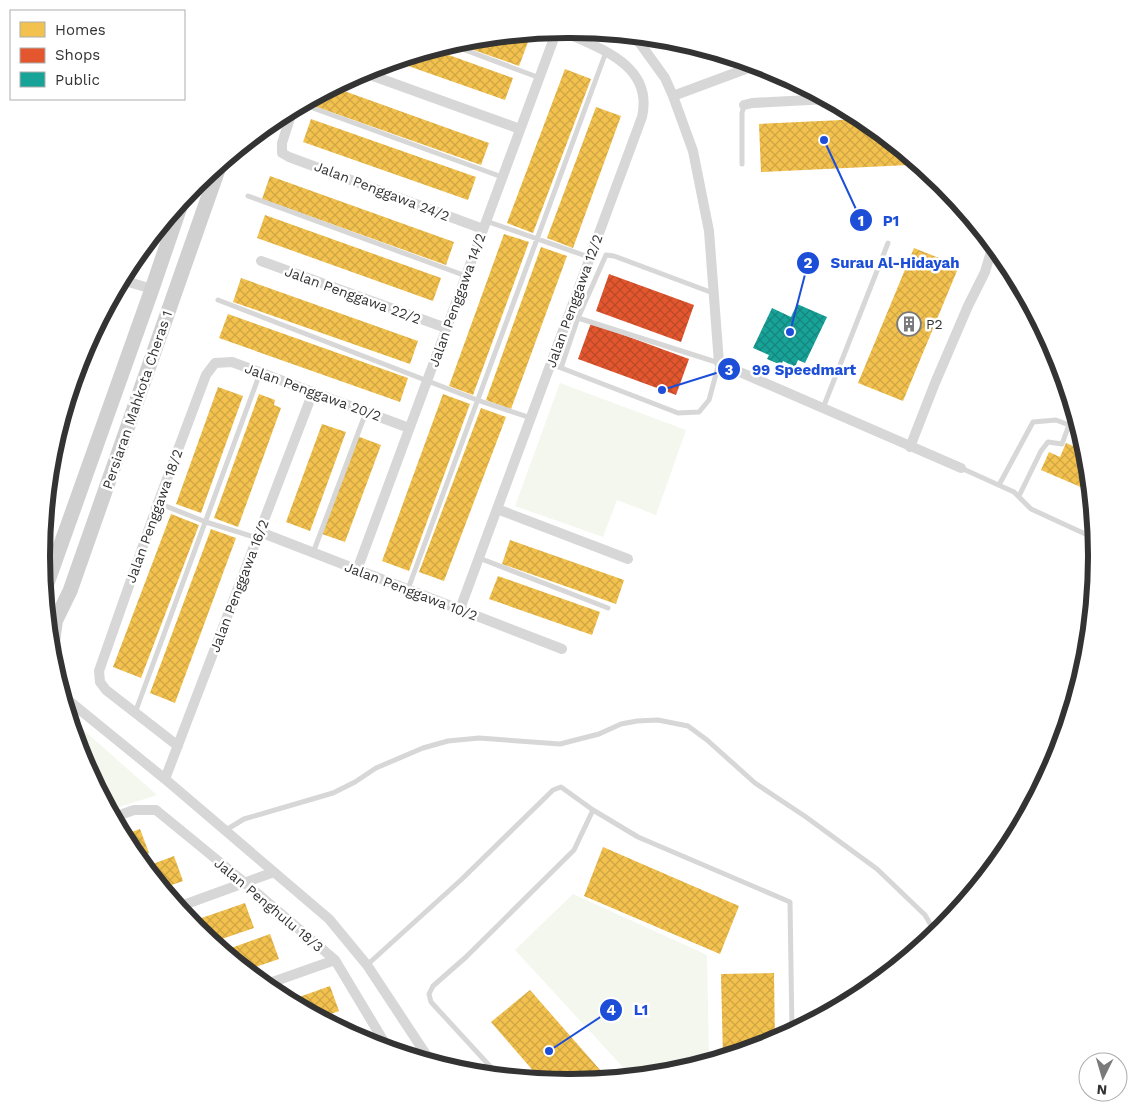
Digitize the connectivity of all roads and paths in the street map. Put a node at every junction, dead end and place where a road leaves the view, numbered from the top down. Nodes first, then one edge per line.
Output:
1 (556, 38) edge
2 (577, 38) edge
3 (639, 42) edge
4 (461, 49) edge
5 (606, 52) junction
6 (746, 69) edge
7 (373, 76) edge
8 (540, 78) junction
9 (673, 96) junction
10 (816, 100) edge
11 (744, 105) joint
12 (310, 107) edge
13 (290, 120) edge
14 (520, 130) junction
15 (742, 164) dead end
16 (216, 176) edge
17 (503, 177) junction
18 (248, 196) dead end
19 (177, 217) edge
20 (485, 225) junction
21 (537, 238) junction
22 (888, 243) dead end
23 (990, 254) edge
24 (589, 257) junction
25 (261, 261) dead end
26 (466, 276) junction
27 (129, 282) edge
28 (152, 289) junction
29 (713, 293) junction
30 (218, 300) dead end
31 (578, 318) junction
32 (446, 328) junction
33 (215, 363) joint
34 (719, 363) junction
35 (551, 364) junction
36 (561, 368) junction
37 (260, 373) junction
38 (427, 381) junction
39 (313, 392) junction
40 (477, 400) junction
41 (823, 408) junction
42 (366, 412) junction
43 (531, 418) junction
44 (409, 428) junction
45 (910, 446) junction
46 (961, 468) joint
47 (999, 485) junction
48 (1018, 496) junction
49 (158, 503) junction
50 (497, 509) junction
51 (206, 522) junction
52 (1087, 533) edge
53 (258, 535) junction
54 (312, 553) junction
55 (479, 558) junction
56 (628, 559) dead end
57 (356, 570) junction
58 (51, 572) edge
59 (407, 589) junction
60 (608, 608) dead end
61 (460, 610) junction
62 (55, 622) edge
63 (562, 649) dead end
64 (72, 703) edge
65 (135, 714) junction
66 (178, 746) junction
67 (166, 779) junction
68 (593, 810) junction
69 (120, 815) edge
70 (226, 831) junction
71 (274, 872) junction
72 (244, 882) junction
73 (184, 904) edge
74 (932, 927) edge
75 (335, 960) junction
76 (367, 965) junction
77 (274, 982) edge
78 (792, 1024) edge
79 (383, 1040) edge
80 (425, 1054) edge
81 (492, 1069) edge

1 - 8 street, Jalan Penggawa 14/2
2 - 5 street, Jalan Penggawa 12/2
3 - 9 street
4 - 8 lane
5 - 21 lane
5 - 24 street, Jalan Penggawa 12/2
6 - 9 street
7 - 14 street
8 - 14 street, Jalan Penggawa 14/2
9 - 29 street
10 - 11 street
11 - 15 lane
12 - 17 lane
13 - 20 street, Jalan Penggawa 24/2
14 - 17 street, Jalan Penggawa 14/2
16 - 62 main road, Persiaran Mahkota Cheras 1
17 - 20 street, Jalan Penggawa 14/2
18 - 26 lane
19 - 28 main road, Persiaran Mahkota Cheras 1
20 - 21 lane
20 - 26 street, Jalan Penggawa 14/2
21 - 24 lane
21 - 40 lane
22 - 41 lane
23 - 45 street
24 - 35 street, Jalan Penggawa 12/2
25 - 32 street, Jalan Penggawa 22/2
26 - 32 street, Jalan Penggawa 14/2
27 - 28 street
28 - 58 main road, Persiaran Mahkota Cheras 1
29 - 31 lane
29 - 34 street
30 - 38 lane
31 - 34 lane
31 - 36 lane
32 - 38 street, Jalan Penggawa 14/2
33 - 37 street, Jalan Penggawa 20/2
33 - 49 street, Jalan Penggawa 18/2
34 - 36 lane
34 - 41 street
35 - 36 lane
35 - 43 street, Jalan Penggawa 12/2
37 - 39 street, Jalan Penggawa 20/2
37 - 51 lane
38 - 40 lane
38 - 44 street, Jalan Penggawa 14/2
39 - 42 street, Jalan Penggawa 20/2
39 - 53 street, Jalan Penggawa 16/2
40 - 43 lane
40 - 59 lane
41 - 45 street
42 - 44 street, Jalan Penggawa 20/2
42 - 54 lane
43 - 50 street, Jalan Penggawa 12/2
44 - 57 street, Jalan Penggawa 14/2
45 - 46 street
46 - 47 lane
47 - 48 lane
47 - 48 lane
48 - 52 lane
49 - 51 lane
49 - 65 street, Jalan Penggawa 18/2
50 - 55 street, Jalan Penggawa 12/2
50 - 56 street
51 - 53 lane
51 - 65 lane
53 - 54 street, Jalan Penggawa 10/2
53 - 66 street, Jalan Penggawa 16/2
54 - 57 street, Jalan Penggawa 10/2
55 - 60 lane
55 - 61 street, Jalan Penggawa 12/2
57 - 59 street, Jalan Penggawa 10/2
59 - 61 street, Jalan Penggawa 10/2
61 - 63 street, Jalan Penggawa 10/2
64 - 67 street
65 - 66 street
66 - 67 street, Jalan Penggawa 16/2
67 - 70 street
68 - 76 lane
68 - 78 lane
68 - 81 lane
69 - 72 street, Jalan Penghulu 18/3
70 - 71 street
70 - 74 lane
71 - 72 street
71 - 76 street
72 - 73 street
72 - 75 street, Jalan Penghulu 18/3
75 - 77 street
75 - 79 street, Jalan Penghulu 18/3
76 - 80 street

